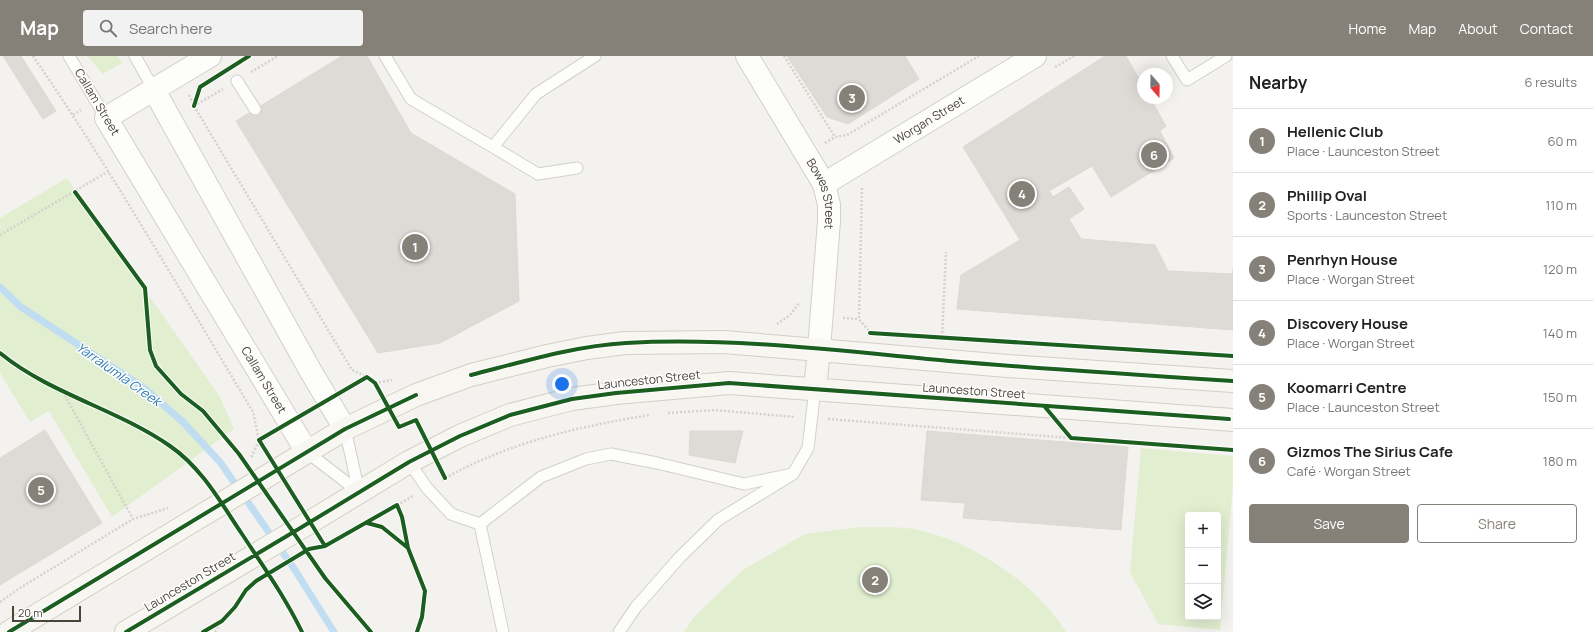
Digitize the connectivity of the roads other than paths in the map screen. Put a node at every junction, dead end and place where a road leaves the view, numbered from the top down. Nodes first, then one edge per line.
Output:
1 (69, 56) edge
2 (135, 56) edge
3 (210, 56) edge
4 (385, 56) edge
5 (595, 56) edge
6 (747, 56) edge
7 (1035, 56) edge
8 (1172, 56) edge
9 (1226, 56) edge
10 (237, 81) road end
11 (154, 90) junction
12 (255, 109) dead end
13 (106, 118) junction
14 (493, 147) junction
15 (577, 168) dead end
16 (824, 184) junction
17 (819, 349) junction
18 (1233, 381) edge
19 (815, 389) junction
20 (1233, 420) edge
21 (346, 429) junction
22 (307, 452) junction
23 (409, 462) junction
24 (793, 474) junction
25 (359, 492) junction
26 (480, 524) junction
27 (129, 631) edge
28 (9, 632) edge
29 (502, 632) edge
30 (619, 632) edge

1 - 13 lane, Callam Street
2 - 11 lane
3 - 11 street
4 - 14 lane
5 - 14 lane
6 - 16 street, Bowes Street
7 - 16 street, Worgan Street
8 - 9 lane
10 - 12 lane
11 - 13 street
11 - 21 street
13 - 22 street, Callam Street
14 - 15 lane
16 - 17 street, Bowes Street
17 - 18 main road
17 - 19 main road
17 - 21 main road
19 - 20 main road, Launceston Street
19 - 23 main road, Launceston Street
19 - 24 lane
21 - 22 main road
21 - 25 lane
22 - 25 lane, Callam Street
22 - 28 main road
23 - 25 main road, Launceston Street
23 - 26 lane
24 - 26 lane
24 - 30 lane
25 - 27 main road, Launceston Street
26 - 29 lane

